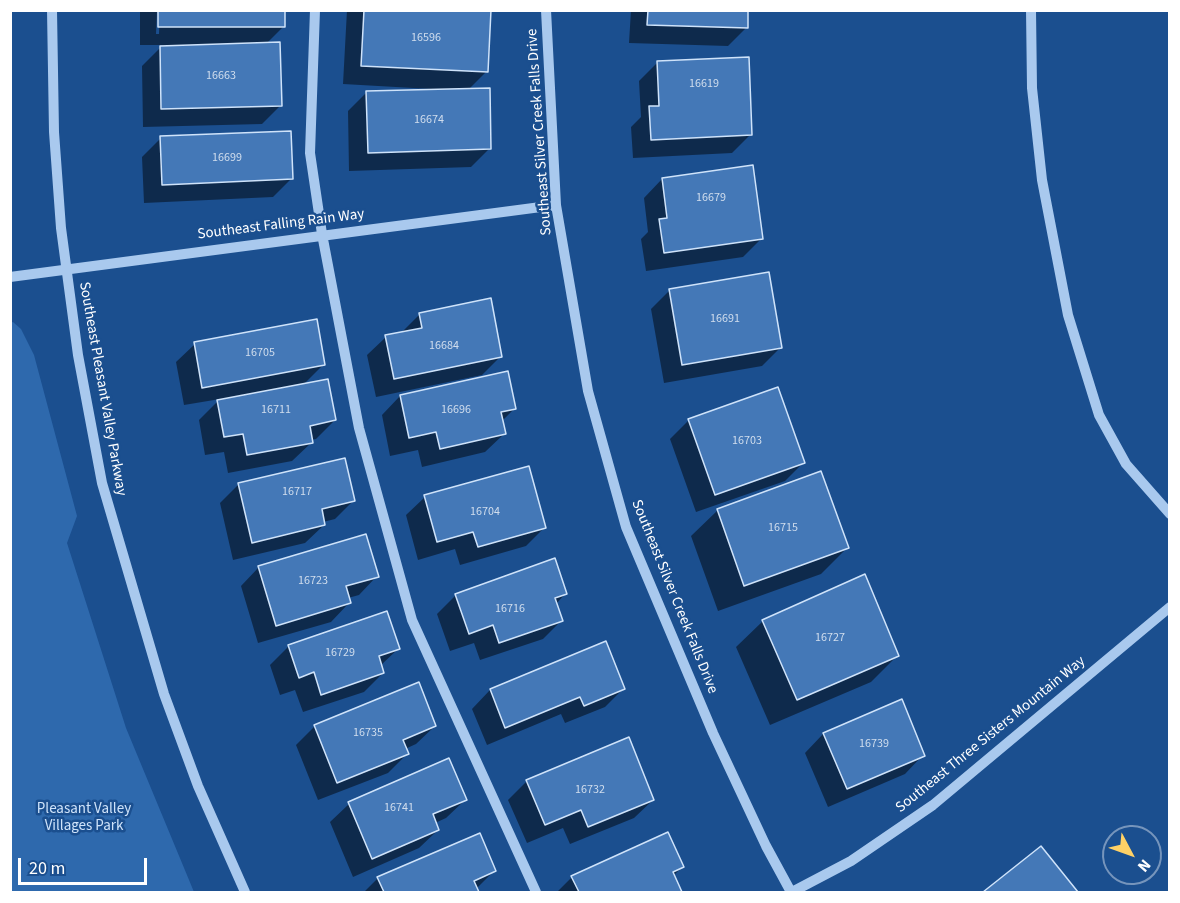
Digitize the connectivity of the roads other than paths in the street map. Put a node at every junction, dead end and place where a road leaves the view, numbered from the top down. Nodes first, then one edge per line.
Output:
1 (52, 10) edge
2 (315, 10) edge
3 (546, 10) edge
4 (1031, 10) edge
5 (556, 205) junction
6 (322, 234) junction
7 (66, 268) junction
8 (10, 277) edge
9 (1170, 514) edge
10 (1170, 607) edge
11 (245, 892) edge
12 (537, 892) edge
13 (792, 892) edge

1 - 7 street, Southeast Pleasant Valley Parkway
2 - 6 street
3 - 5 street, Southeast Silver Creek Falls Drive
4 - 9 street
5 - 6 street, Southeast Falling Rain Way
5 - 13 street, Southeast Silver Creek Falls Drive
6 - 7 street, Southeast Falling Rain Way
6 - 12 street
7 - 8 street, Southeast Falling Rain Way
7 - 11 street, Southeast Pleasant Valley Parkway
10 - 13 street, Southeast Three Sisters Mountain Way

